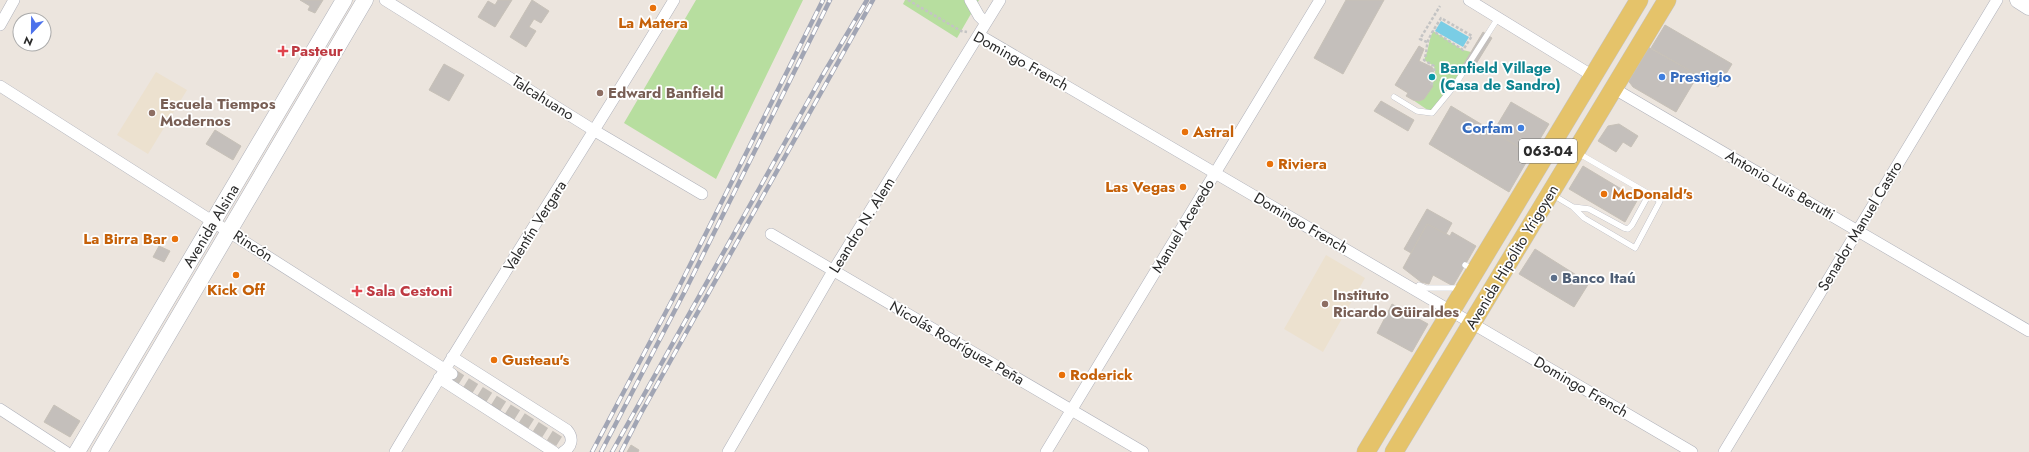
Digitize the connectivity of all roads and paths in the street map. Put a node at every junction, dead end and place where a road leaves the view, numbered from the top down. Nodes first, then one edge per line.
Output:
1 (14, 0) edge
2 (344, 0) edge
3 (365, 0) edge
4 (385, 0) edge
5 (674, 0) edge
6 (908, 0) edge
7 (970, 0) edge
8 (1000, 0) edge
9 (1320, 0) edge
10 (1469, 0) edge
11 (1639, 0) edge
12 (1667, 0) edge
13 (1997, 0) edge
14 (2018, 0) edge
15 (1440, 6) dead end
16 (2029, 7) edge
17 (1498, 18) junction
18 (986, 23) junction
19 (0, 25) edge
20 (1433, 31) junction
21 (979, 35) junction
22 (1427, 42) junction
23 (1593, 76) junction
24 (1431, 85) dead end
25 (0, 86) edge
26 (1614, 88) junction
27 (1394, 97) dead end
28 (595, 131) junction
29 (1576, 151) junction
30 (1215, 173) junction
31 (1551, 193) junction
32 (702, 194) dead end
33 (1649, 194) junction
34 (1573, 206) junction
35 (214, 222) junction
36 (1858, 230) junction
37 (229, 231) junction
38 (771, 234) dead end
39 (833, 271) junction
40 (1419, 286) junction
41 (1466, 287) junction
42 (1452, 311) junction
43 (1473, 324) junction
44 (2029, 331) edge
45 (452, 357) junction
46 (445, 373) junction
47 (0, 409) edge
48 (1070, 410) junction
49 (66, 452) edge
50 (77, 452) edge
51 (99, 452) edge
52 (396, 452) edge
53 (554, 452) edge
54 (563, 452) edge
55 (728, 452) edge
56 (1046, 452) edge
57 (1143, 452) edge
58 (1366, 452) edge
59 (1394, 452) edge
60 (1692, 452) edge
61 (1724, 452) edge

1 - 19 street
2 - 35 main road, Avenida Alsina
3 - 37 main road, Avenida Alsina
4 - 28 street, Talcahuano
5 - 28 street, Valentín Vergara
6 - 21 path, Domingo French
7 - 18 street
8 - 18 street, Leandro N. Alem
9 - 30 street, Manuel Acevedo
10 - 17 street
11 - 23 main road, Avenida Hipólito Yrigoyen / 063-04
12 - 26 main road, Avenida Hipólito Yrigoyen / 063-04
13 - 36 street, Senador Manuel Castro
14 - 16 main road
15 - 22 path
17 - 23 street
17 - 27 lane
18 - 21 street, Leandro N. Alem
20 - 20 path
20 - 22 path
21 - 30 street, Domingo French
21 - 39 street, Leandro N. Alem
22 - 24 path
23 - 41 main road, Avenida Hipólito Yrigoyen / 063-04
25 - 35 street, Rincón
26 - 29 main road, Avenida Hipólito Yrigoyen / 063-04
26 - 36 street, Antonio Luis Berutti
28 - 32 street, Talcahuano
28 - 45 street, Valentín Vergara
29 - 31 main road, Avenida Hipólito Yrigoyen / 063-04
29 - 33 lane
30 - 40 street, Domingo French
30 - 48 street, Manuel Acevedo
31 - 34 lane
31 - 43 main road, Avenida Hipólito Yrigoyen / 063-04
33 - 34 lane
33 - 34 lane
35 - 37 street, Rincón
35 - 50 main road, Avenida Alsina
36 - 44 street, Antonio Luis Berutti
36 - 61 street, Senador Manuel Castro
37 - 46 street, Rincón
37 - 51 main road, Avenida Alsina
38 - 39 street, Nicolás Rodríguez Peña
39 - 48 street, Nicolás Rodríguez Peña
39 - 55 street, Leandro N. Alem
40 - 41 lane
40 - 42 street, Domingo French
41 - 42 main road, Avenida Hipólito Yrigoyen / 063-04
42 - 43 street, Domingo French
42 - 58 main road, Avenida Hipólito Yrigoyen / 063-04
43 - 59 main road, Avenida Hipólito Yrigoyen / 063-04
43 - 60 street, Domingo French
45 - 46 street, Valentín Vergara
45 - 54 street
46 - 52 street, Valentín Vergara
46 - 53 street, Rincón
47 - 49 street
48 - 56 street, Manuel Acevedo
48 - 57 street, Nicolás Rodríguez Peña

